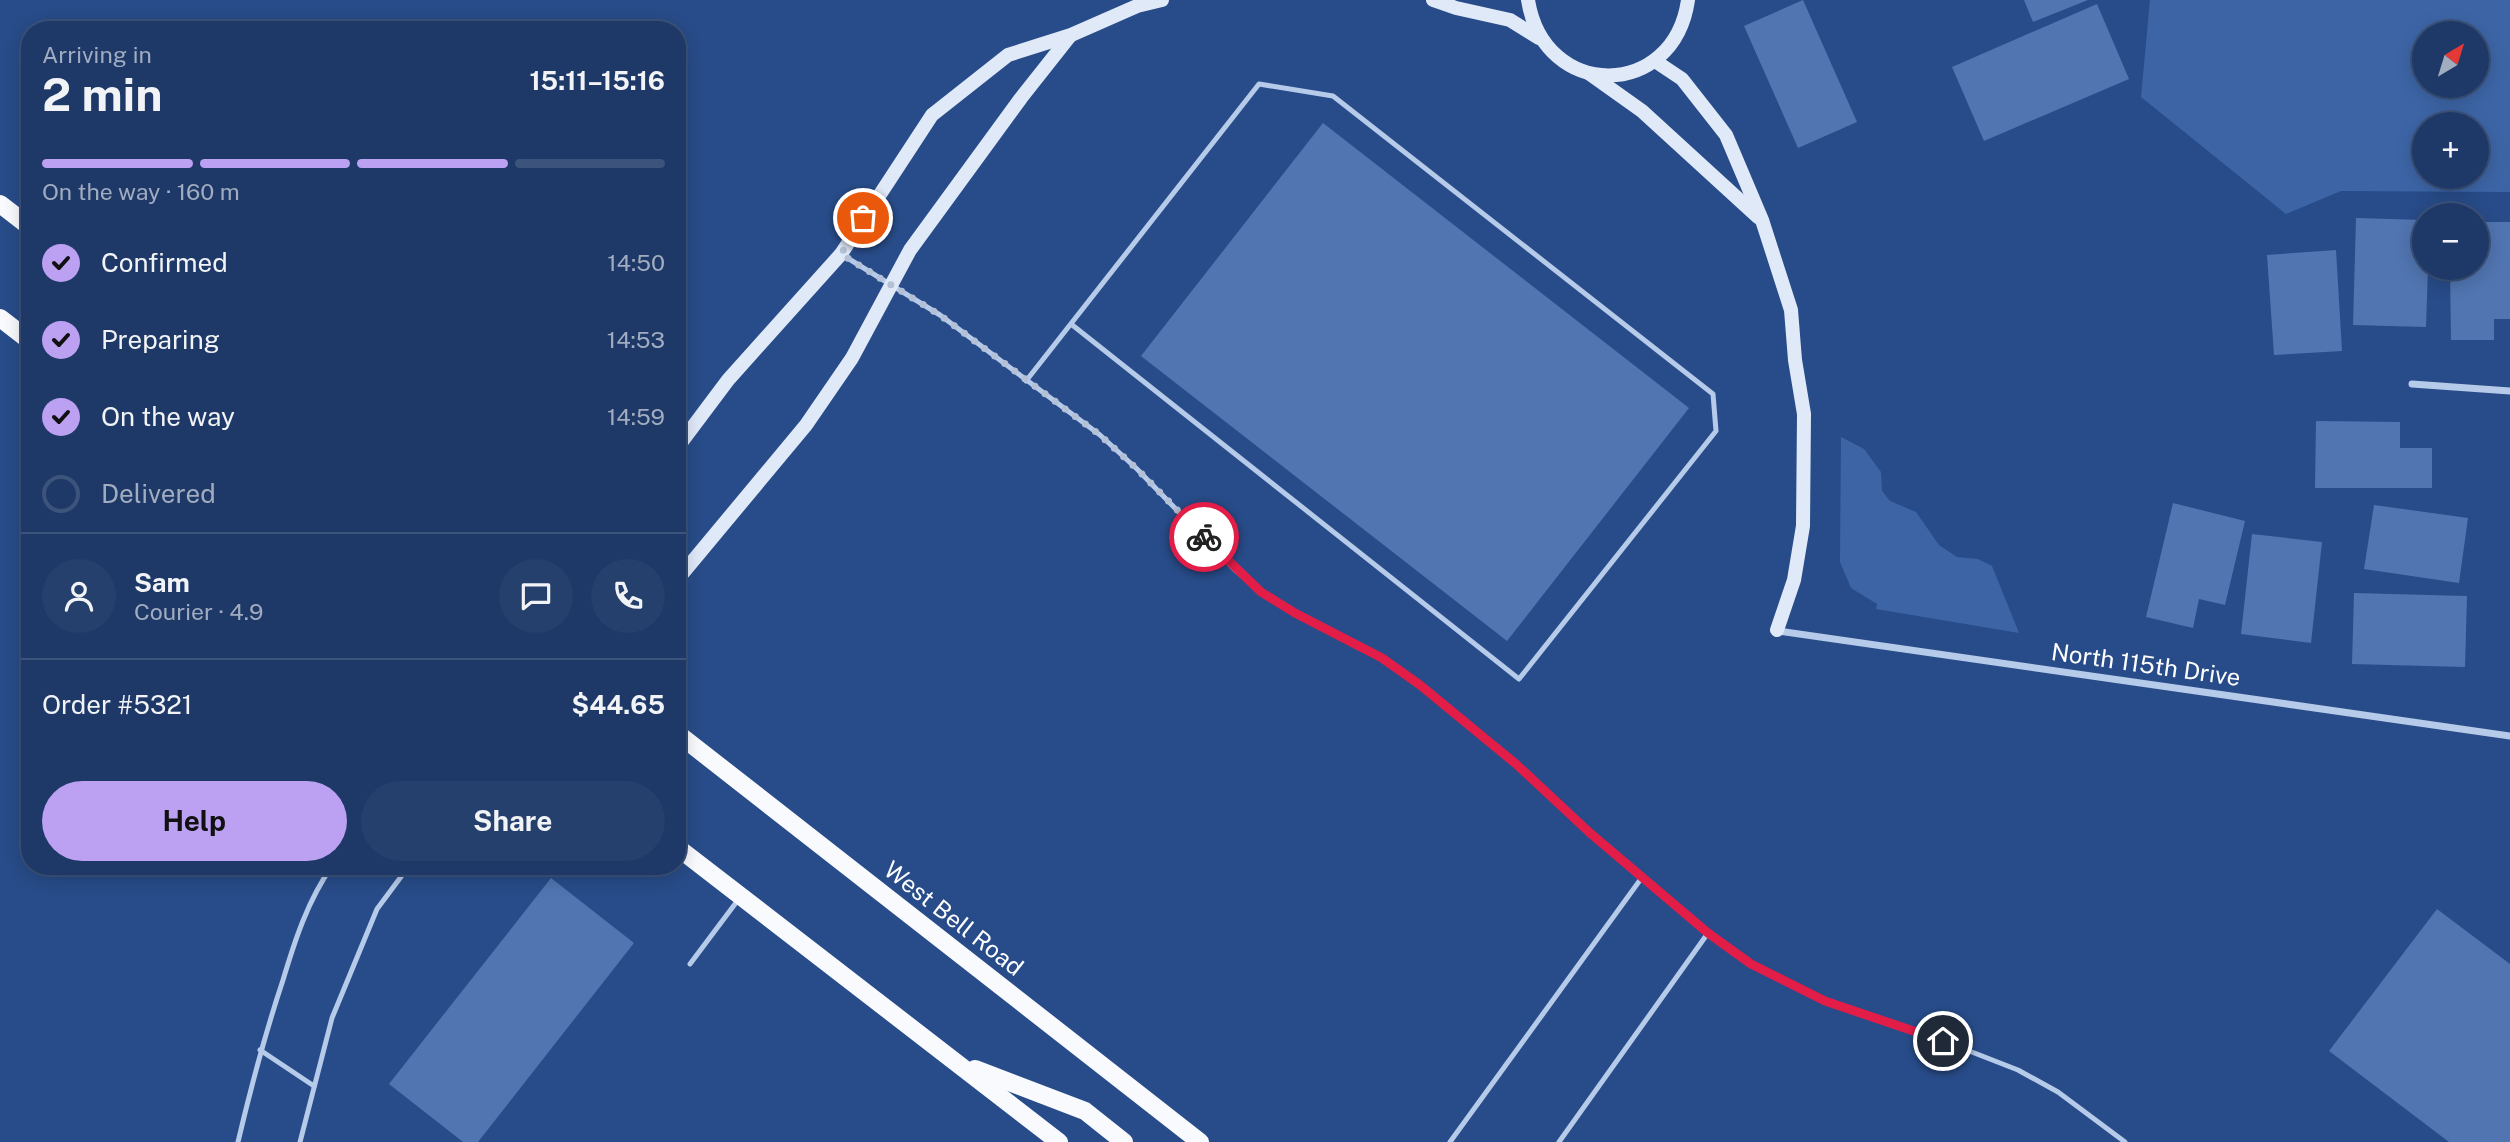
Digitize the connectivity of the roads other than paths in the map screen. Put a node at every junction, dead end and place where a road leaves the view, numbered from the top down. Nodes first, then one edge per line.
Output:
1 (1162, 0) edge
2 (1433, 0) edge
3 (1528, 0) edge
4 (1688, 0) edge
5 (1071, 34) junction
6 (1541, 39) junction
7 (1655, 61) junction
8 (1588, 73) junction
9 (0, 204) edge
10 (21, 220) edge
11 (1762, 220) junction
12 (841, 254) junction
13 (891, 283) junction
14 (0, 318) edge
15 (1071, 324) junction
16 (21, 334) edge
17 (1026, 380) junction
18 (2412, 384) dead end
19 (2510, 391) edge
20 (686, 435) edge
21 (686, 569) edge
22 (1777, 630) joint
23 (2510, 736) edge
24 (686, 740) edge
25 (686, 854) edge
26 (325, 875) edge
27 (402, 875) edge
28 (1643, 876) junction
29 (741, 896) junction
30 (1708, 933) junction
31 (690, 964) dead end
32 (260, 1050) junction
33 (956, 1061) junction
34 (314, 1086) junction
35 (239, 1142) edge
36 (300, 1142) edge
37 (1059, 1142) edge
38 (1124, 1142) edge
39 (1200, 1142) edge
40 (1450, 1142) edge
41 (1559, 1142) edge
42 (2125, 1142) edge

1 - 5 street
2 - 6 street
3 - 6 street
4 - 7 street
5 - 12 street
5 - 13 street
6 - 8 street
7 - 8 street
7 - 11 street
8 - 11 street
9 - 10 main road
11 - 22 street
12 - 13 lane
12 - 20 street
13 - 17 lane
13 - 21 street
14 - 16 main road
15 - 15 lane
15 - 17 lane
17 - 28 lane
18 - 19 street
22 - 23 street, North 115th Drive
24 - 39 main road, West Bell Road
25 - 29 main road
26 - 32 lane
27 - 34 lane
28 - 30 lane
28 - 40 lane
29 - 31 lane
29 - 33 main road
30 - 41 lane
30 - 42 lane
32 - 34 lane
32 - 35 lane
33 - 37 main road
33 - 38 main road
34 - 36 lane

